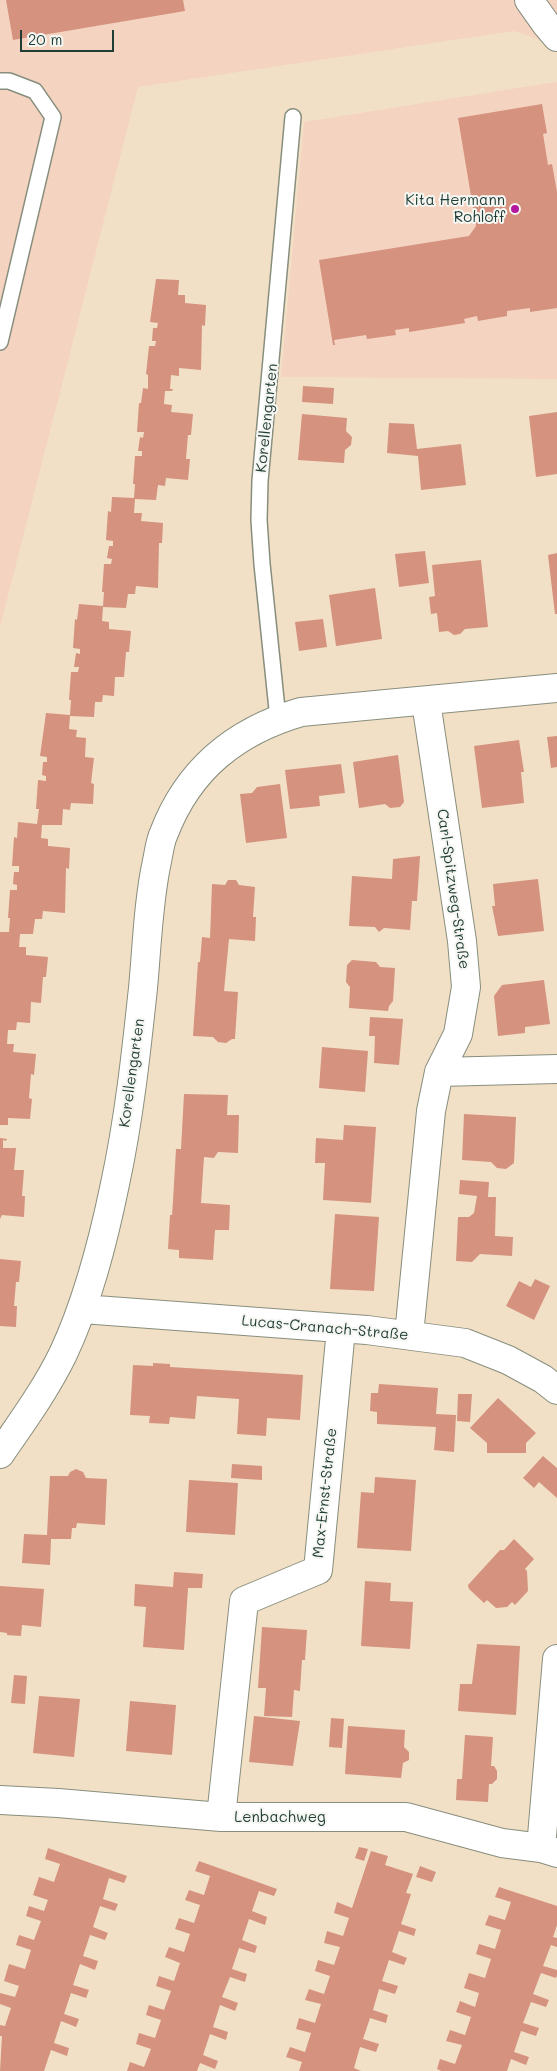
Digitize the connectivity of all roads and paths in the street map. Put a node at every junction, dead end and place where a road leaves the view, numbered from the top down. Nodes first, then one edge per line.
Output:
1 (529, 0) edge
2 (557, 37) edge
3 (0, 80) edge
4 (293, 117) dead end
5 (0, 342) edge
6 (557, 688) edge
7 (426, 702) junction
8 (278, 719) junction
9 (557, 1069) edge
10 (439, 1072) junction
11 (82, 1309) junction
12 (341, 1329) junction
13 (408, 1335) junction
14 (557, 1390) edge
15 (0, 1454) edge
16 (557, 1660) edge
17 (0, 1800) edge
18 (221, 1816) junction
19 (549, 1850) edge

1 - 2 street
3 - 5 lane
4 - 8 lane, Korellengarten
6 - 7 street, Korellengarten
7 - 8 street, Korellengarten
7 - 10 street, Carl-Spitzweg-Straße
8 - 11 street, Korellengarten
9 - 10 street
10 - 13 street, Carl-Spitzweg-Straße
11 - 12 street, Lucas-Cranach-Straße
11 - 15 street, Korellengarten
12 - 13 street, Lucas-Cranach-Straße
12 - 18 street, Max-Ernst-Straße
13 - 14 street, Lucas-Cranach-Straße
16 - 19 street
17 - 18 street, Lenbachweg
18 - 19 street, Lenbachweg

